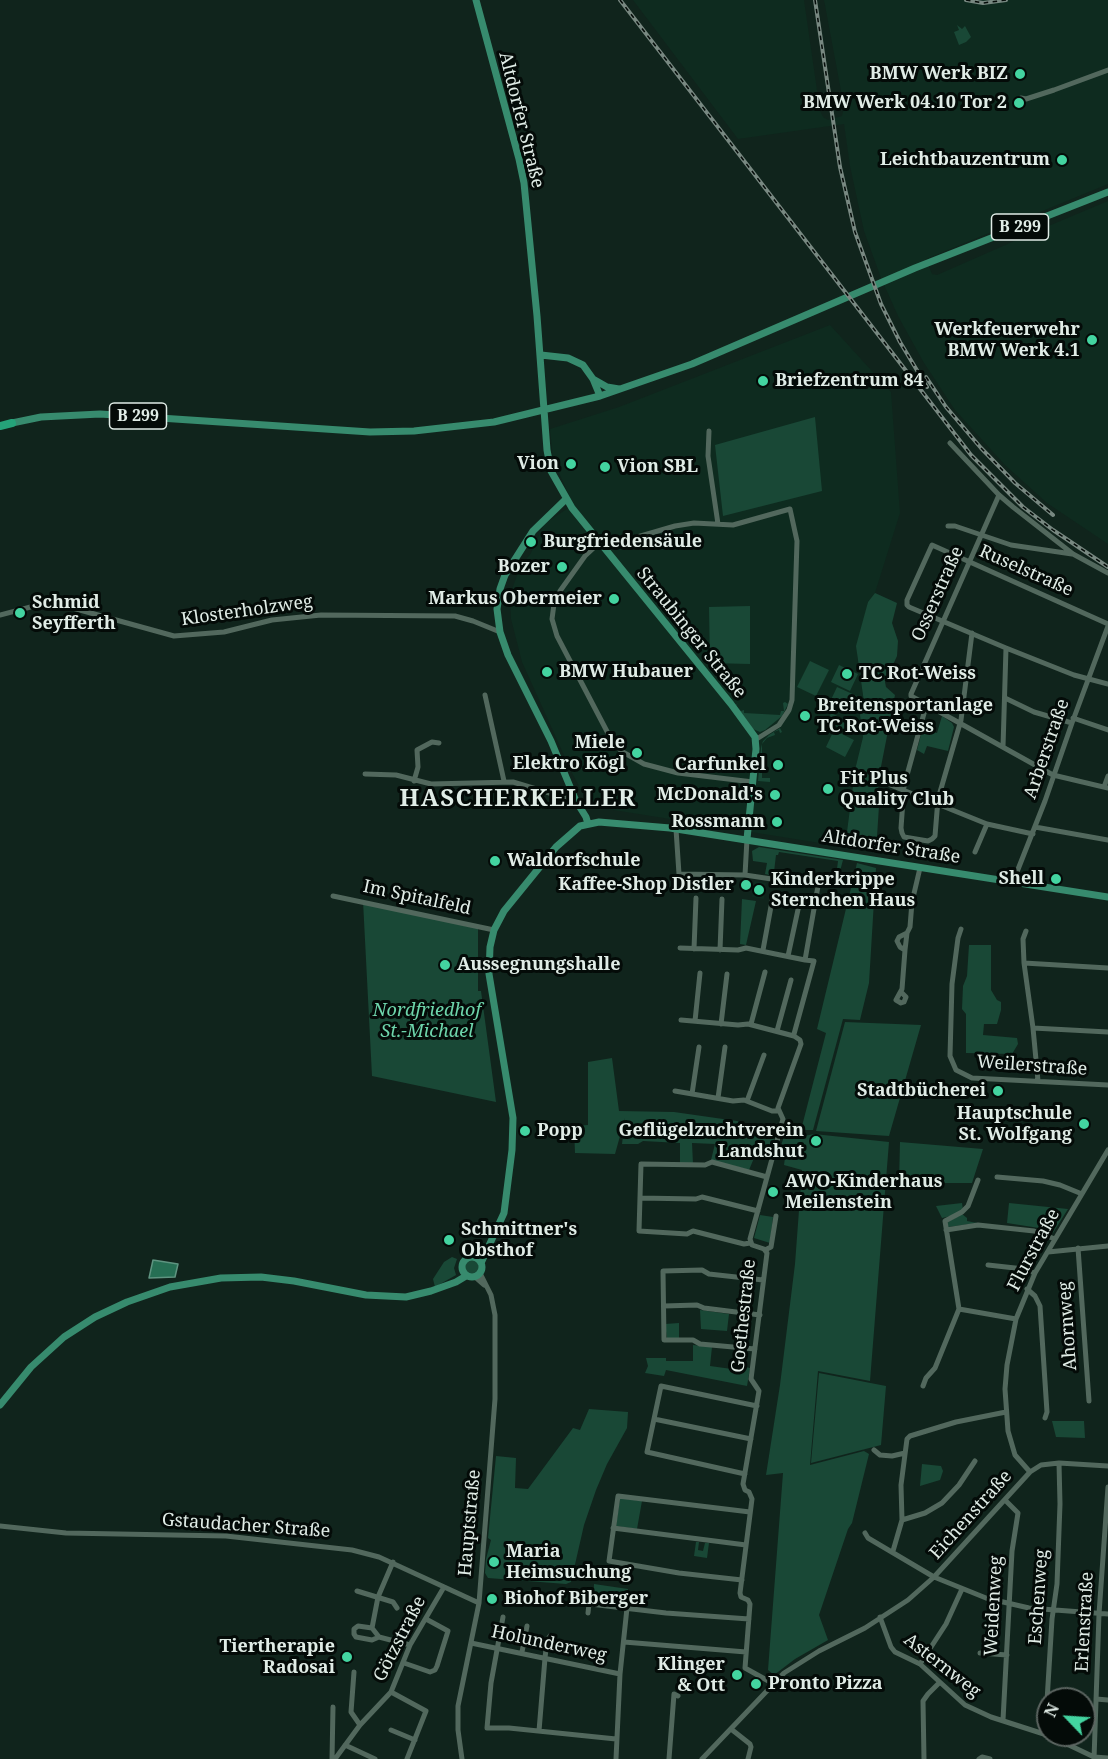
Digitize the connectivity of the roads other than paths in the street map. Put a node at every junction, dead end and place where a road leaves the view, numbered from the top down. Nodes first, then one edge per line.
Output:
1 (476, 0) edge
2 (1108, 70) edge
3 (1023, 100) dead end
4 (1108, 192) edge
5 (540, 344) junction
6 (540, 355) junction
7 (555, 357) junction
8 (541, 374) junction
9 (593, 380) junction
10 (620, 389) junction
11 (600, 396) junction
12 (12, 423) joint
13 (0, 424) edge
14 (709, 431) dead end
15 (950, 443) dead end
16 (999, 495) junction
17 (565, 500) junction
18 (718, 524) junction
19 (948, 526) dead end
20 (980, 535) junction
21 (601, 545) junction
22 (1074, 554) junction
23 (969, 561) junction
24 (1108, 573) edge
25 (0, 615) edge
26 (943, 620) junction
27 (1108, 625) edge
28 (500, 632) junction
29 (972, 633) junction
30 (1005, 648) junction
31 (1089, 679) junction
32 (1108, 684) edge
33 (485, 695) dead end
34 (1005, 698) junction
35 (926, 706) junction
36 (1072, 721) junction
37 (960, 724) junction
38 (1108, 729) edge
39 (755, 740) junction
40 (439, 743) dead end
41 (1003, 747) junction
42 (365, 774) dead end
43 (1053, 775) junction
44 (1108, 776) edge
45 (414, 780) junction
46 (504, 781) junction
47 (753, 782) junction
48 (888, 784) dead end
49 (1106, 788) edge
50 (905, 790) junction
51 (578, 804) junction
52 (938, 804) junction
53 (585, 822) junction
54 (987, 824) junction
55 (1035, 827) junction
56 (673, 828) junction
57 (1033, 834) junction
58 (747, 839) junction
59 (1108, 840) edge
60 (975, 852) dead end
61 (921, 868) junction
62 (745, 875) junction
63 (1013, 882) junction
64 (333, 896) dead end
65 (1108, 897) edge
66 (696, 898) dead end
67 (722, 899) dead end
68 (772, 902) dead end
69 (799, 905) dead end
70 (961, 929) dead end
71 (494, 930) junction
72 (1026, 931) dead end
73 (680, 948) dead end
74 (694, 949) junction
75 (720, 950) junction
76 (763, 950) junction
77 (788, 956) junction
78 (805, 960) junction
79 (1024, 963) junction
80 (1108, 968) edge
81 (765, 972) dead end
82 (700, 973) dead end
83 (726, 974) dead end
84 (791, 980) dead end
85 (901, 992) dead end
86 (681, 1020) dead end
87 (695, 1021) junction
88 (721, 1024) junction
89 (751, 1024) junction
90 (1033, 1028) junction
91 (777, 1031) junction
92 (1108, 1032) edge
93 (794, 1036) junction
94 (699, 1047) dead end
95 (725, 1047) dead end
96 (764, 1055) dead end
97 (1038, 1081) junction
98 (1108, 1085) edge
99 (675, 1091) dead end
100 (692, 1094) junction
101 (718, 1098) junction
102 (747, 1101) junction
103 (778, 1111) junction
104 (1108, 1150) edge
105 (767, 1177) junction
106 (997, 1177) dead end
107 (978, 1180) dead end
108 (1082, 1194) junction
109 (640, 1198) junction
110 (758, 1211) junction
111 (776, 1215) dead end
112 (945, 1230) junction
113 (1055, 1239) junction
114 (750, 1243) junction
115 (1108, 1246) edge
116 (1078, 1248) junction
117 (765, 1250) junction
118 (1048, 1252) junction
119 (479, 1261) junction
120 (988, 1265) dead end
121 (464, 1273) junction
122 (1035, 1273) junction
123 (477, 1275) junction
124 (764, 1280) junction
125 (1027, 1289) junction
126 (664, 1306) junction
127 (959, 1309) junction
128 (760, 1315) junction
129 (1016, 1319) junction
130 (755, 1349) junction
131 (923, 1386) dead end
132 (1089, 1401) dead end
133 (0, 1405) edge
134 (757, 1406) junction
135 (1006, 1412) junction
136 (654, 1419) junction
137 (1045, 1419) dead end
138 (751, 1439) junction
139 (874, 1450) dead end
140 (905, 1453) junction
141 (975, 1461) dead end
142 (1059, 1463) junction
143 (1108, 1466) edge
144 (1030, 1472) junction
145 (745, 1474) junction
146 (1108, 1487) edge
147 (1005, 1500) junction
148 (750, 1512) junction
149 (902, 1520) junction
150 (0, 1526) edge
151 (613, 1528) junction
152 (865, 1533) dead end
153 (1106, 1535) edge
154 (746, 1545) junction
155 (893, 1551) junction
156 (393, 1562) junction
157 (934, 1577) junction
158 (742, 1580) junction
159 (444, 1587) junction
160 (962, 1589) junction
161 (357, 1591) dead end
162 (590, 1595) dead end
163 (378, 1597) junction
164 (479, 1603) junction
165 (590, 1604) junction
166 (1010, 1605) junction
167 (397, 1608) dead end
168 (627, 1608) junction
169 (1053, 1611) junction
170 (588, 1613) dead end
171 (1100, 1614) junction
172 (1108, 1614) edge
173 (503, 1617) dead end
174 (880, 1617) junction
175 (426, 1619) junction
176 (749, 1619) junction
177 (527, 1626) dead end
178 (372, 1628) junction
179 (379, 1636) junction
180 (550, 1636) dead end
181 (624, 1642) junction
182 (471, 1643) junction
183 (410, 1646) junction
184 (497, 1648) junction
185 (522, 1652) junction
186 (746, 1652) junction
187 (980, 1653) dead end
188 (1007, 1655) junction
189 (545, 1658) junction
190 (404, 1663) junction
191 (920, 1664) junction
192 (354, 1672) dead end
193 (620, 1674) junction
194 (772, 1683) junction
195 (939, 1683) junction
196 (1049, 1687) edge
197 (391, 1692) junction
198 (678, 1696) dead end
199 (1096, 1699) joint
200 (1108, 1700) edge
201 (333, 1707) dead end
202 (1003, 1720) junction
203 (360, 1725) junction
204 (731, 1729) junction
205 (391, 1730) dead end
206 (539, 1731) junction
207 (1036, 1731) edge
208 (616, 1739) junction
209 (415, 1740) junction
210 (345, 1745) junction
211 (1072, 1747) edge
212 (1094, 1758) edge
213 (1108, 1758) edge
214 (333, 1759) edge
215 (375, 1759) edge
216 (407, 1759) edge
217 (462, 1759) edge
218 (616, 1759) edge
219 (669, 1759) edge
220 (702, 1759) edge
221 (748, 1759) edge
222 (924, 1759) edge
223 (979, 1759) edge
224 (990, 1759) edge

1 - 5 main road, Altdorfer Straße
2 - 3 street
4 - 10 main road, B 299
5 - 6 main road, Altdorfer Straße
5 - 7 main road
6 - 7 main road
6 - 8 main road, Straubinger Straße
7 - 8 main road
7 - 9 main road
8 - 17 main road, Straubinger Straße
9 - 10 main road
9 - 11 main road
10 - 11 main road, B 299
11 - 12 main road, B 299
12 - 13 highway
14 - 18 street
15 - 16 street
16 - 20 street, Osserstraße
16 - 22 street
17 - 21 main road, Straubinger Straße
17 - 28 main road
18 - 21 street
18 - 39 street
19 - 20 street
20 - 22 street
20 - 23 street, Osserstraße
21 - 39 main road, Straubinger Straße
21 - 47 street
22 - 24 street
23 - 26 street, Osserstraße
23 - 26 street, Ruselstraße
23 - 27 street, Ruselstraße
25 - 28 street, Klosterholzweg
26 - 29 street
26 - 35 street, Osserstraße
27 - 31 street, Arberstraße
28 - 51 main road
29 - 30 street
29 - 37 street
30 - 31 street
30 - 34 street
31 - 32 street
31 - 36 street, Arberstraße
33 - 46 street
34 - 36 street
34 - 41 street
35 - 37 street
35 - 50 street
36 - 38 street
36 - 43 street, Arberstraße
37 - 41 street
37 - 52 street
39 - 47 main road
40 - 45 street
41 - 43 street
42 - 45 street
43 - 49 street
43 - 55 street, Arberstraße
44 - 49 street
45 - 46 street
46 - 51 street
47 - 58 main road
48 - 50 street
50 - 52 street
50 - 52 street
51 - 53 main road
51 - 53 main road
52 - 54 street
53 - 56 main road, Altdorfer Straße
53 - 71 main road
54 - 57 street
54 - 60 street
55 - 57 street, Arberstraße
55 - 59 street
56 - 58 main road, Altdorfer Straße
56 - 62 street
57 - 63 street, Arberstraße
58 - 61 main road, Altdorfer Straße
58 - 62 street
61 - 63 main road, Altdorfer Straße
61 - 85 street
62 - 78 street, Goethestraße
63 - 65 main road, Altdorfer Straße
64 - 71 street, Im Spitalfeld
66 - 74 street
67 - 75 street
68 - 76 street
69 - 77 street
70 - 97 street, Weilerstraße
71 - 119 main road
72 - 79 street
73 - 74 street
74 - 75 street
75 - 76 street
76 - 77 street
77 - 78 street
78 - 93 street, Goethestraße
79 - 80 street
79 - 90 street
81 - 89 street
82 - 87 street
83 - 88 street
84 - 91 street
86 - 87 street
87 - 88 street
88 - 89 street
89 - 91 street
90 - 92 street
90 - 97 street
91 - 93 street
93 - 103 street, Goethestraße
94 - 100 street
95 - 101 street
96 - 102 street
97 - 98 street, Weilerstraße
99 - 100 street
100 - 101 street
101 - 102 street
102 - 103 street
103 - 105 street, Goethestraße
104 - 108 street, Flurstraße
105 - 109 street
105 - 110 street, Goethestraße
106 - 108 street
107 - 112 street
108 - 113 street, Flurstraße
109 - 110 street
109 - 114 street
110 - 114 street, Goethestraße
111 - 117 street
112 - 113 street
112 - 127 street
113 - 118 street, Flurstraße
114 - 117 street, Goethestraße
115 - 116 street
116 - 118 street
116 - 132 street, Ahornweg
117 - 124 street, Goethestraße
118 - 122 street, Flurstraße
119 - 121 main road
119 - 123 main road
120 - 122 street
121 - 123 main road
121 - 133 main road
122 - 125 street, Flurstraße
123 - 164 street, Hauptstraße
124 - 126 street
124 - 128 street, Goethestraße
125 - 129 street, Flurstraße
125 - 137 street
126 - 128 street
126 - 130 street
127 - 129 street
127 - 131 street
128 - 130 street, Goethestraße
129 - 135 street, Flurstraße
130 - 134 street, Goethestraße
134 - 136 street
134 - 138 street, Goethestraße
135 - 140 street
135 - 144 street, Flurstraße
136 - 138 street
136 - 145 street
138 - 145 street, Goethestraße
139 - 140 street
140 - 149 street
141 - 149 street
142 - 143 street, Eichenstraße
142 - 144 street, Eichenstraße
142 - 169 street, Eschenweg
144 - 147 street, Eichenstraße
145 - 148 street, Goethestraße
146 - 153 street, Erlenstraße
147 - 157 street, Eichenstraße
147 - 166 street, Weidenweg
148 - 151 street
148 - 154 street, Goethestraße
149 - 155 street
150 - 156 street, Gstaudacher Straße
151 - 154 street
151 - 158 street
152 - 155 street
153 - 171 street, Erlenstraße
154 - 158 street, Goethestraße
155 - 157 street
156 - 159 street, Gstaudacher Straße
156 - 163 street
157 - 160 street
157 - 174 street, Eichenstraße
158 - 176 street, Goethestraße
159 - 164 street, Gstaudacher Straße
159 - 175 street, Götzstraße
160 - 166 street
160 - 191 street
161 - 163 street
162 - 165 street
163 - 167 street
163 - 178 street
164 - 182 street, Hauptstraße
165 - 168 street
165 - 170 street
166 - 169 street
166 - 188 street, Weidenweg
168 - 176 street
168 - 181 street
169 - 171 street
169 - 196 street, Eschenweg
171 - 172 street
171 - 199 street, Erlenstraße
173 - 184 street
174 - 191 street, Asternweg
174 - 194 street, Eichenstraße
175 - 183 street, Götzstraße
175 - 190 street
176 - 186 street, Goethestraße
177 - 185 street
178 - 179 street
178 - 179 street
179 - 183 street
180 - 189 street
181 - 186 street
181 - 193 street
182 - 184 street, Holunderweg
182 - 217 street, Hauptstraße
183 - 190 street, Götzstraße
184 - 185 street, Holunderweg
184 - 206 street
185 - 189 street, Holunderweg
186 - 194 street
187 - 188 street
188 - 202 street, Weidenweg
189 - 193 street, Holunderweg
189 - 206 street
190 - 197 street, Götzstraße
191 - 195 street, Asternweg
192 - 203 street
193 - 208 street
194 - 204 street, Eichenstraße
195 - 202 street, Asternweg
195 - 222 street
197 - 203 street, Götzstraße
197 - 209 street
198 - 219 street
199 - 200 street
201 - 214 street
202 - 207 street, Asternweg
203 - 210 street, Götzstraße
204 - 220 street, Eichenstraße
204 - 221 street
205 - 209 street
206 - 208 street
208 - 218 street
209 - 216 street
210 - 214 street, Götzstraße
210 - 215 street
211 - 212 street, Asternweg
212 - 213 street
223 - 224 street

